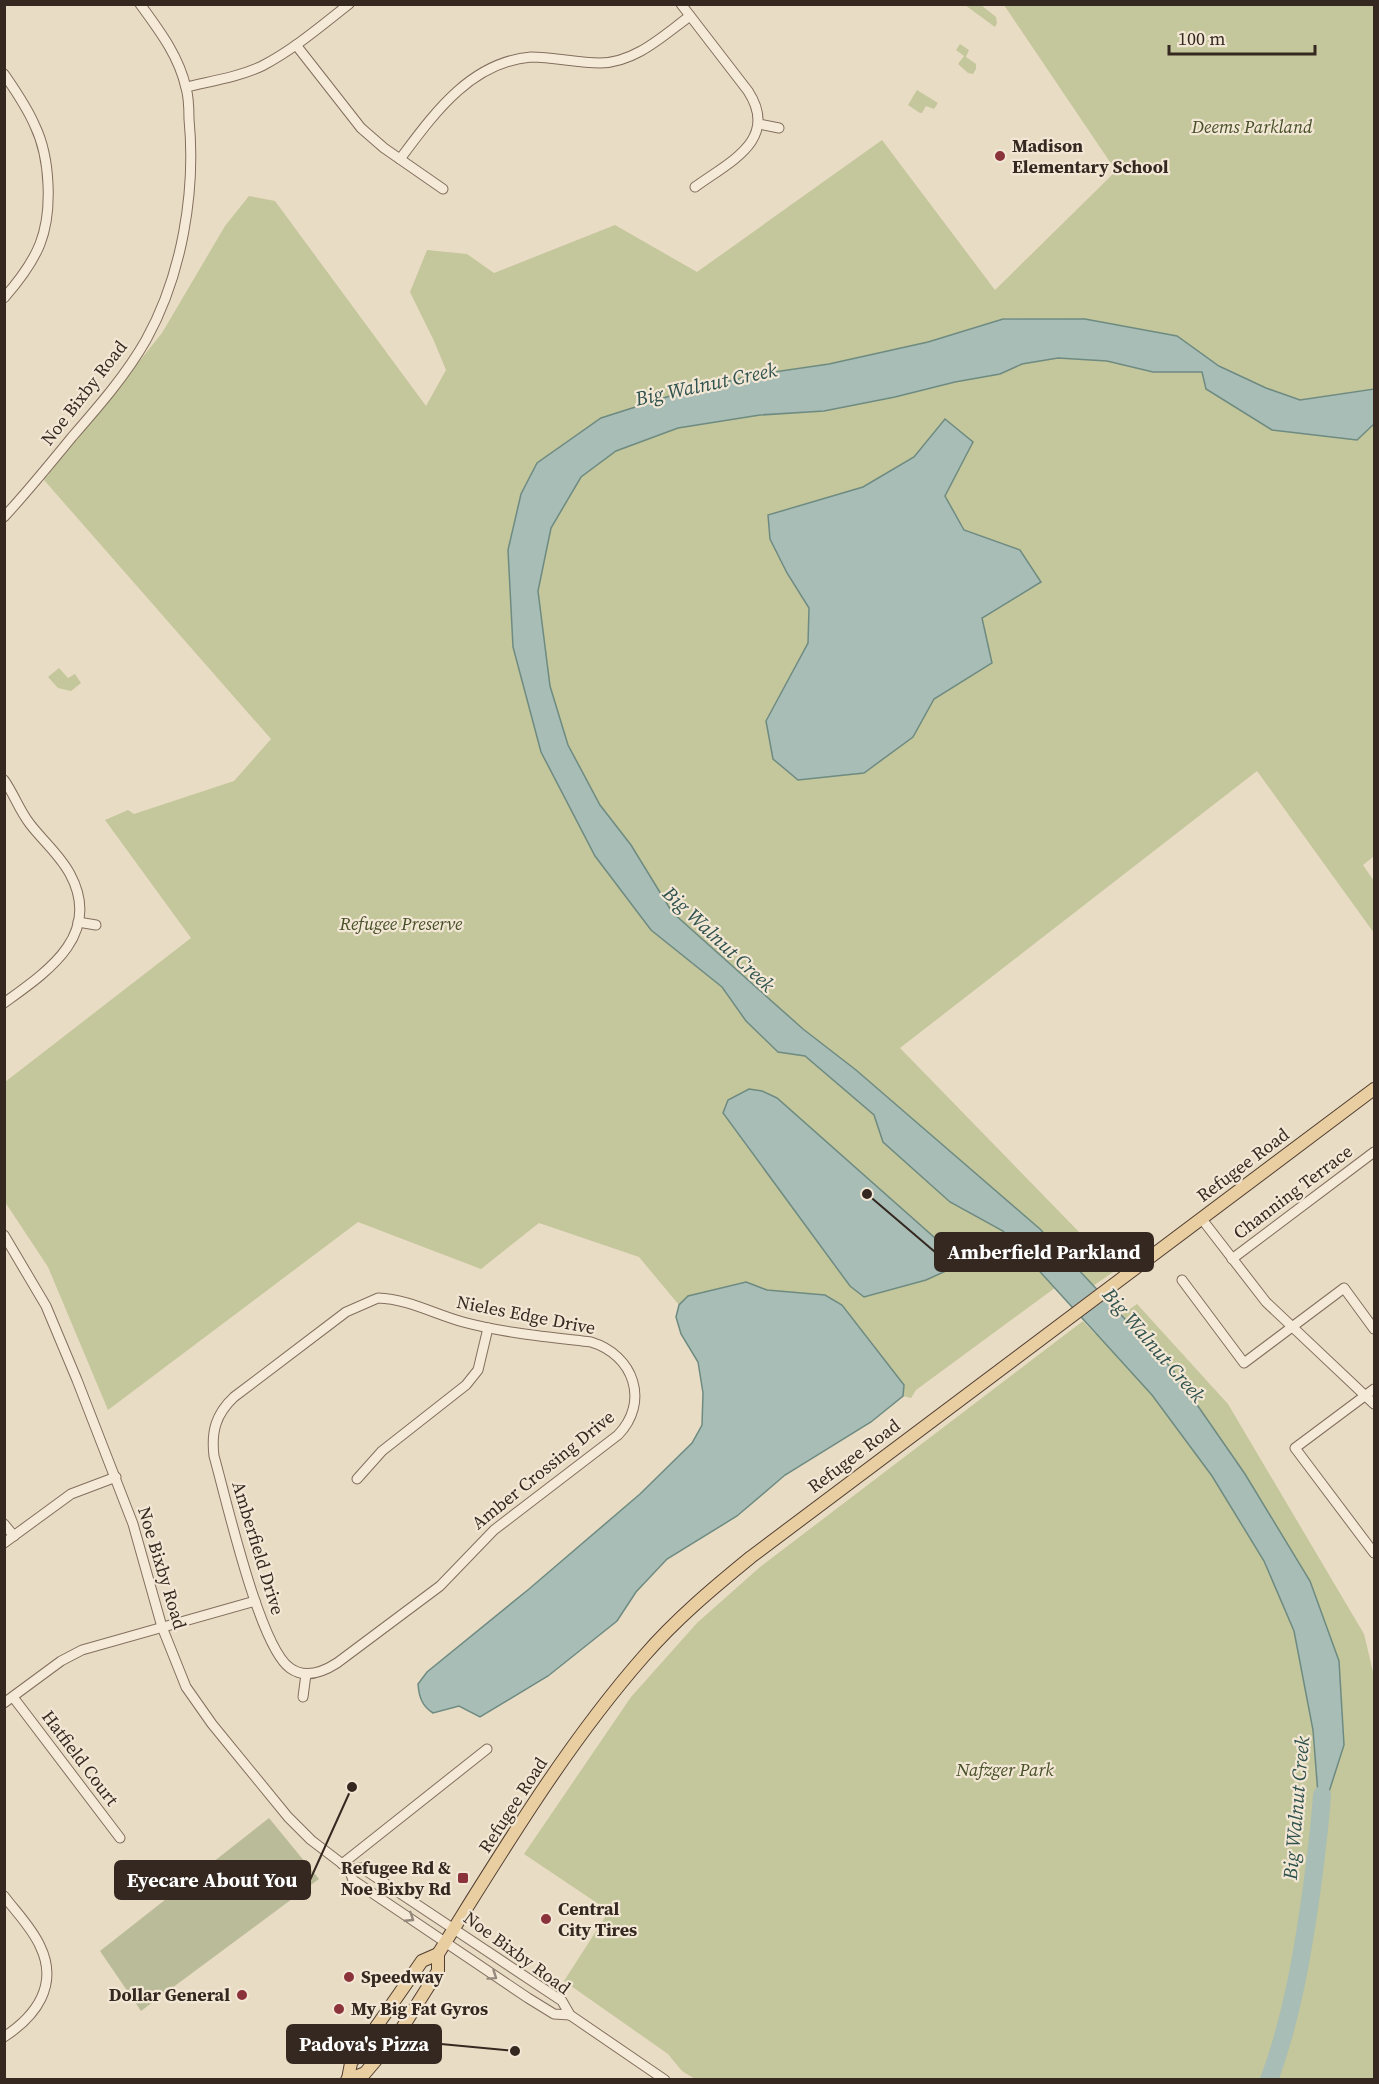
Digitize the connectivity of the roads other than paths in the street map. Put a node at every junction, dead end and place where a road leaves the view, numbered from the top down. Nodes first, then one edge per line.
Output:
1 (140, 4) edge
2 (349, 4) edge
3 (681, 4) edge
4 (690, 16) junction
5 (296, 45) junction
6 (4, 74) edge
7 (186, 87) junction
8 (759, 124) junction
9 (778, 128) dead end
10 (400, 159) junction
11 (696, 187) dead end
12 (443, 189) dead end
13 (4, 298) edge
14 (4, 517) edge
15 (4, 780) edge
16 (78, 922) junction
17 (96, 925) dead end
18 (4, 1003) edge
19 (1374, 1089) edge
20 (1374, 1152) edge
21 (1202, 1218) junction
22 (4, 1235) edge
23 (1232, 1259) junction
24 (1182, 1280) dead end
25 (1292, 1327) junction
26 (489, 1328) junction
27 (1374, 1329) edge
28 (633, 1384) joint
29 (1371, 1392) edge
30 (1374, 1404) edge
31 (219, 1414) joint
32 (116, 1477) junction
33 (357, 1479) dead end
34 (4, 1524) edge
35 (14, 1536) junction
36 (4, 1543) edge
37 (1374, 1553) edge
38 (255, 1601) junction
39 (162, 1627) junction
40 (306, 1674) junction
41 (13, 1697) junction
42 (303, 1697) dead end
43 (4, 1703) edge
44 (487, 1749) dead end
45 (120, 1838) dead end
46 (345, 1867) junction
47 (4, 1896) edge
48 (455, 1928) junction
49 (446, 1942) junction
50 (438, 1954) junction
51 (570, 2015) junction
52 (4, 2037) edge
53 (347, 2079) edge
54 (665, 2079) edge

1 - 7 street, Noe Bixby Road
2 - 5 street
3 - 4 street
4 - 8 street
4 - 10 street
5 - 7 street
5 - 10 street
6 - 13 street
7 - 14 street, Noe Bixby Road
8 - 9 street
8 - 11 street
10 - 12 street
15 - 16 street
16 - 17 street
16 - 18 street
19 - 21 main road, Refugee Road
20 - 23 street, Channing Terrace
21 - 23 street
21 - 48 main road, Refugee Road
22 - 32 street, Noe Bixby Road
23 - 25 street
24 - 25 street
25 - 27 street
25 - 29 street
26 - 28 street, Nieles Edge Drive
26 - 31 street, Nieles Edge Drive
26 - 33 street
28 - 40 street, Amber Crossing Drive
29 - 30 street
29 - 37 street
31 - 38 street, Amberfield Drive
32 - 35 street
32 - 39 street, Noe Bixby Road
34 - 35 street
35 - 36 street
38 - 39 street
38 - 40 street, Amberfield Drive
39 - 41 street
39 - 46 street, Noe Bixby Road
40 - 42 street
41 - 43 street
41 - 45 street, Hatfield Court
44 - 46 street
46 - 48 street, Noe Bixby Road
46 -> 49 street, Noe Bixby Road
47 - 52 street
48 - 49 main road, Refugee Road
48 - 51 street, Noe Bixby Road
49 - 50 main road, Refugee Road
49 -> 51 street, Noe Bixby Road
50 - 53 main road
50 - 53 main road
51 - 54 street, Noe Bixby Road

